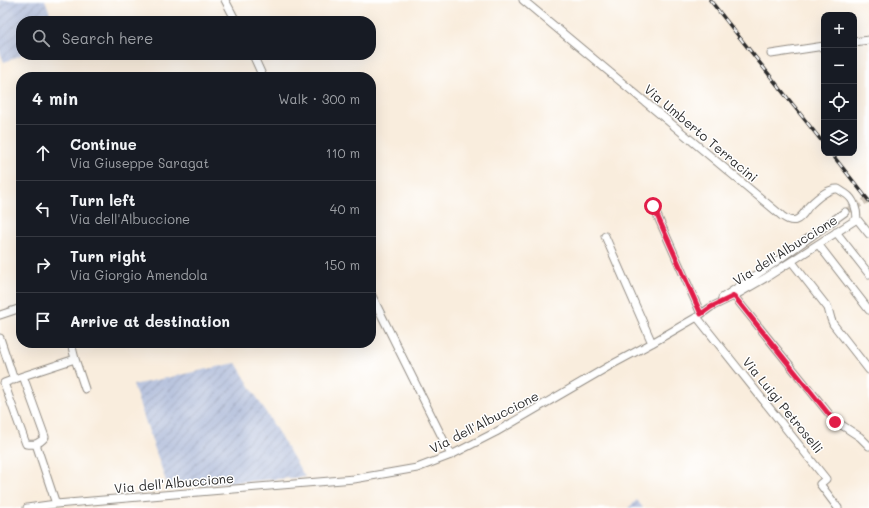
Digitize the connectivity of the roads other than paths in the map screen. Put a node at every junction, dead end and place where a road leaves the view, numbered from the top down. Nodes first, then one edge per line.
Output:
1 (225, 0) edge
2 (523, 0) edge
3 (233, 16) edge
4 (869, 40) edge
5 (857, 42) edge
6 (821, 46) edge
7 (771, 54) dead end
8 (256, 60) edge
9 (262, 72) edge
10 (653, 206) dead end
11 (845, 212) tunnel mouth
12 (857, 219) junction
13 (836, 232) junction
14 (869, 234) edge
15 (605, 236) dead end
16 (818, 244) junction
17 (792, 262) junction
18 (869, 274) edge
19 (734, 296) junction
20 (376, 304) edge
21 (711, 307) junction
22 (16, 310) edge
23 (869, 310) edge
24 (0, 315) edge
25 (699, 316) junction
26 (0, 338) edge
27 (652, 343) junction
28 (72, 348) edge
29 (76, 361) junction
30 (869, 370) edge
31 (24, 378) junction
32 (14, 380) junction
33 (86, 389) dead end
34 (36, 444) junction
35 (869, 446) edge
36 (450, 455) junction
37 (56, 504) junction
38 (27, 508) edge
39 (838, 508) edge

1 - 3 street
2 - 12 street, Via Umberto Terracini
4 - 5 street
6 - 7 street
8 - 9 street
10 - 25 street
11 - 21 street
12 - 13 street, Via dell'Albuccione
12 - 14 street
13 - 16 street, Via dell'Albuccione
13 - 18 street
15 - 27 street
16 - 17 street, Via dell'Albuccione
16 - 23 street
17 - 19 street, Via dell'Albuccione
17 - 30 street
19 - 21 street, Via dell'Albuccione
19 - 35 street
20 - 36 street
21 - 25 street, Via dell'Albuccione
22 - 24 street
25 - 27 street, Via dell'Albuccione
25 - 39 street, Via Luigi Petroselli
26 - 32 street
27 - 36 street, Via dell'Albuccione
28 - 29 street
29 - 31 street
29 - 33 street
31 - 32 street
31 - 34 street
32 - 34 street
34 - 37 street
36 - 37 street, Via dell'Albuccione
37 - 38 street, Via dell'Albuccione

